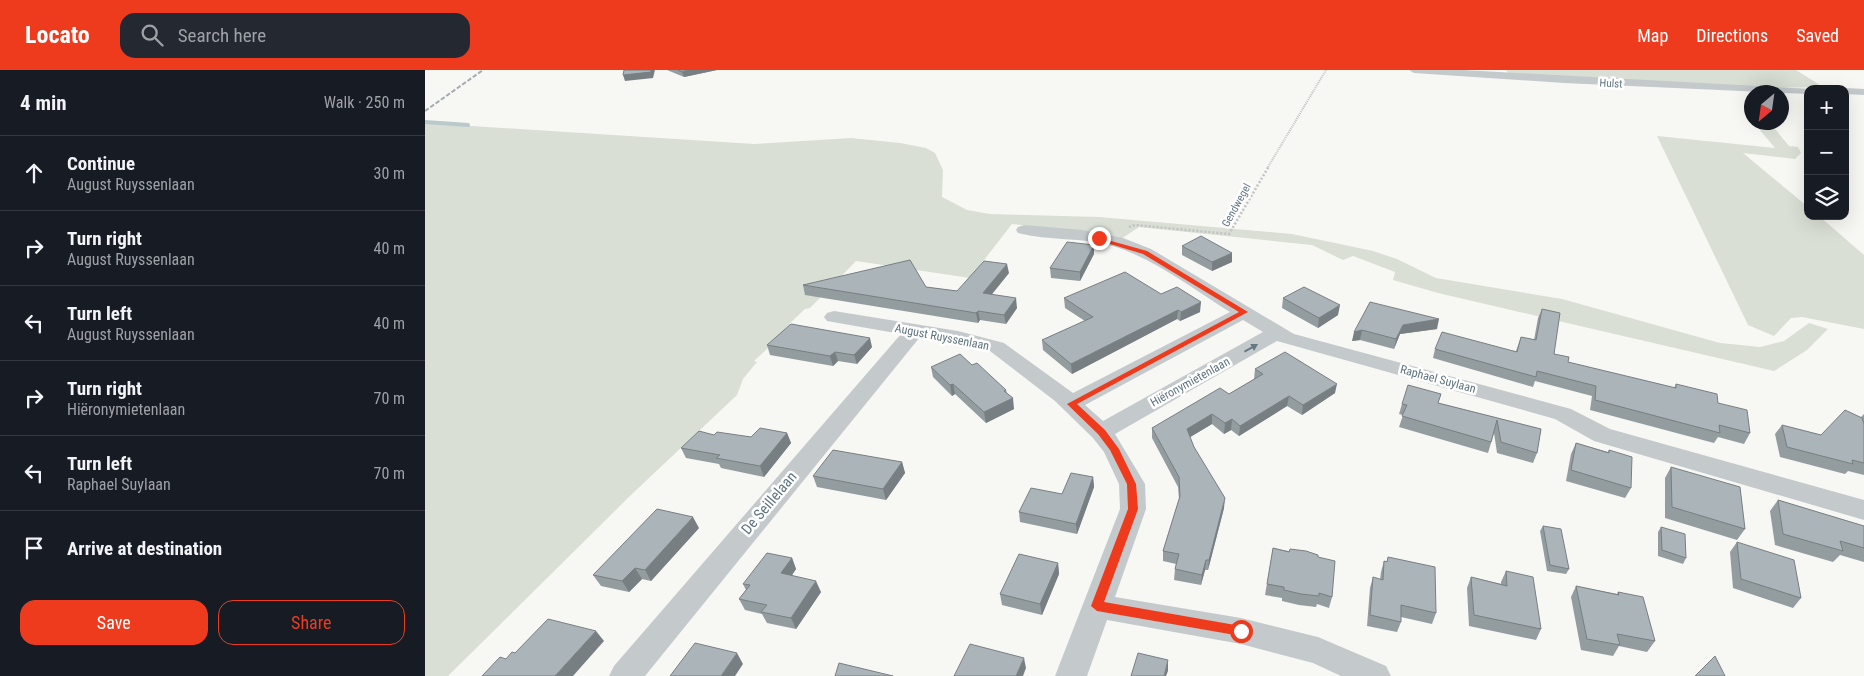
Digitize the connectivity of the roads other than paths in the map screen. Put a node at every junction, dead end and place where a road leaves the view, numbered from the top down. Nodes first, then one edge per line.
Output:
1 (1414, 70) edge
2 (1804, 91) edge
3 (1849, 91) edge
4 (1864, 92) edge
5 (1024, 230) dead end
6 (1244, 312) junction
7 (834, 317) dead end
8 (914, 331) junction
9 (1278, 332) junction
10 (1071, 404) junction
11 (1101, 432) junction
12 (1864, 510) edge
13 (1097, 606) junction
14 (625, 676) edge
15 (1071, 676) edge
16 (1375, 676) edge

1 - 2 street, Hulst
3 - 4 street
5 - 6 street, Raphael Suylaan
6 - 9 street, Raphael Suylaan
6 - 10 street
7 - 8 street, August Ruyssenlaan
8 - 10 street, August Ruyssenlaan
8 - 14 street, De Seillelaan
11 -> 9 street, Hiëronymietenlaan
9 - 12 street, Raphael Suylaan
10 - 11 street, August Ruyssenlaan
11 - 13 street, August Ruyssenlaan
13 - 15 street, August Ruyssenlaan
13 - 16 street

